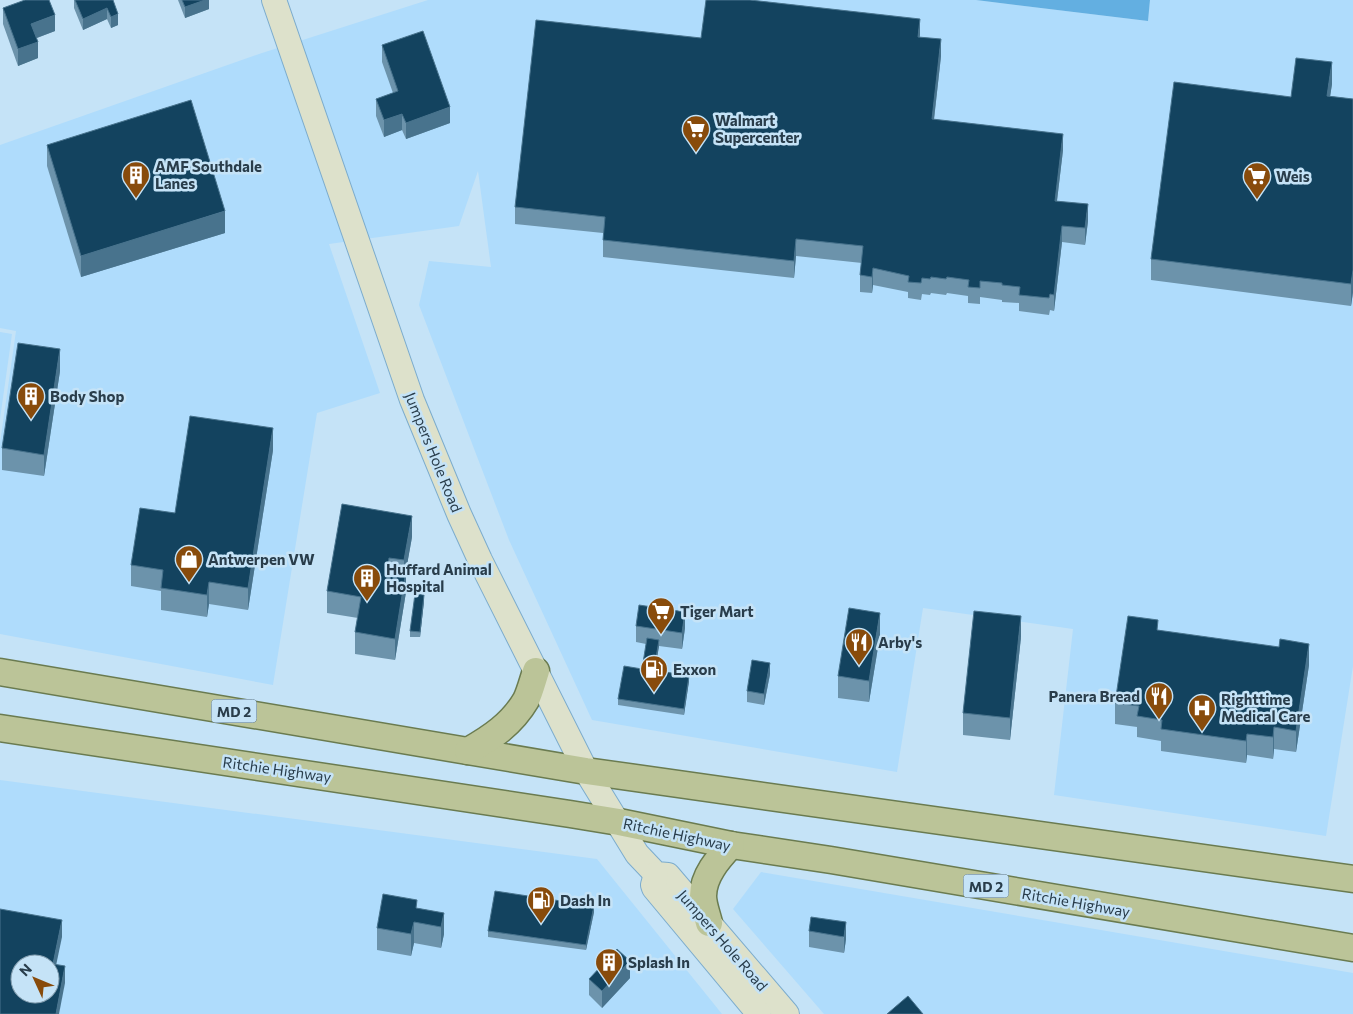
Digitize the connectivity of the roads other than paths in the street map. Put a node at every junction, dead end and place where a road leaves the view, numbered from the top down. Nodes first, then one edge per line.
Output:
1 (274, 0) edge
2 (536, 671) junction
3 (0, 672) edge
4 (0, 728) edge
5 (468, 751) junction
6 (586, 771) junction
7 (619, 822) junction
8 (731, 845) junction
9 (656, 874) junction
10 (1353, 878) edge
11 (709, 923) junction
12 (1353, 948) edge
13 (758, 1014) edge
14 (787, 1014) edge

1 - 2 main road, Jumpers Hole Road
2 - 5 main road
2 - 6 main road, Jumpers Hole Road
3 - 5 main road, MD 2
4 - 7 main road, Ritchie Highway / MD 2
5 - 6 main road, MD 2
6 - 7 main road, Jumpers Hole Road
6 - 10 main road, MD 2
7 - 8 main road, Ritchie Highway / MD 2
7 - 9 main road, Jumpers Hole Road
8 - 11 main road
8 - 12 main road, Ritchie Highway / MD 2
9 - 11 main road, Jumpers Hole Road
9 - 13 main road, Jumpers Hole Road
11 - 14 main road, Jumpers Hole Road

